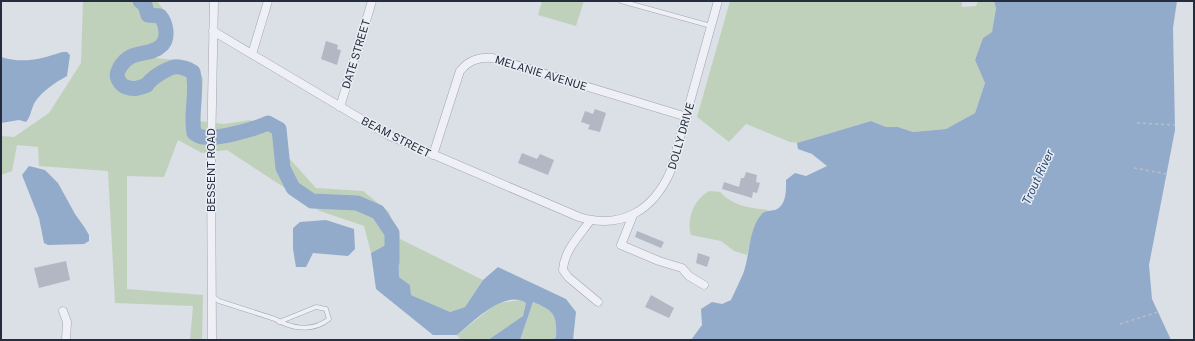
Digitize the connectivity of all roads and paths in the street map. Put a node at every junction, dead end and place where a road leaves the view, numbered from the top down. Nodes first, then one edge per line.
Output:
1 (214, 1) edge
2 (268, 1) edge
3 (372, 1) edge
4 (621, 1) edge
5 (718, 1) edge
6 (711, 26) junction
7 (213, 31) junction
8 (252, 54) junction
9 (340, 107) junction
10 (687, 117) junction
11 (1137, 123) dead end
12 (1175, 125) dead end
13 (433, 155) junction
14 (1134, 168) dead end
15 (1167, 174) dead end
16 (633, 215) junction
17 (590, 221) junction
18 (704, 285) dead end
19 (211, 296) junction
20 (598, 302) dead end
21 (63, 311) dead end
22 (1158, 312) dead end
23 (279, 322) junction
24 (1120, 324) dead end
25 (66, 340) edge
26 (212, 340) edge

1 - 7 street, BESSENT ROAD
2 - 8 street
3 - 9 street, DATE STREET
4 - 6 lane
5 - 6 street, DOLLY DRIVE
6 - 10 street, DOLLY DRIVE
7 - 8 street, BEAM STREET
7 - 19 street, BESSENT ROAD
8 - 9 street, BEAM STREET
9 - 13 street, BEAM STREET
10 - 13 street, MELANIE AVENUE
10 - 16 street, DOLLY DRIVE
11 - 12 path
13 - 17 street, BEAM STREET
14 - 15 path
16 - 17 street, DOLLY DRIVE
16 - 18 street
17 - 20 street
19 - 23 lane
19 - 26 street, BESSENT ROAD
21 - 25 street
22 - 24 path
23 - 23 lane

